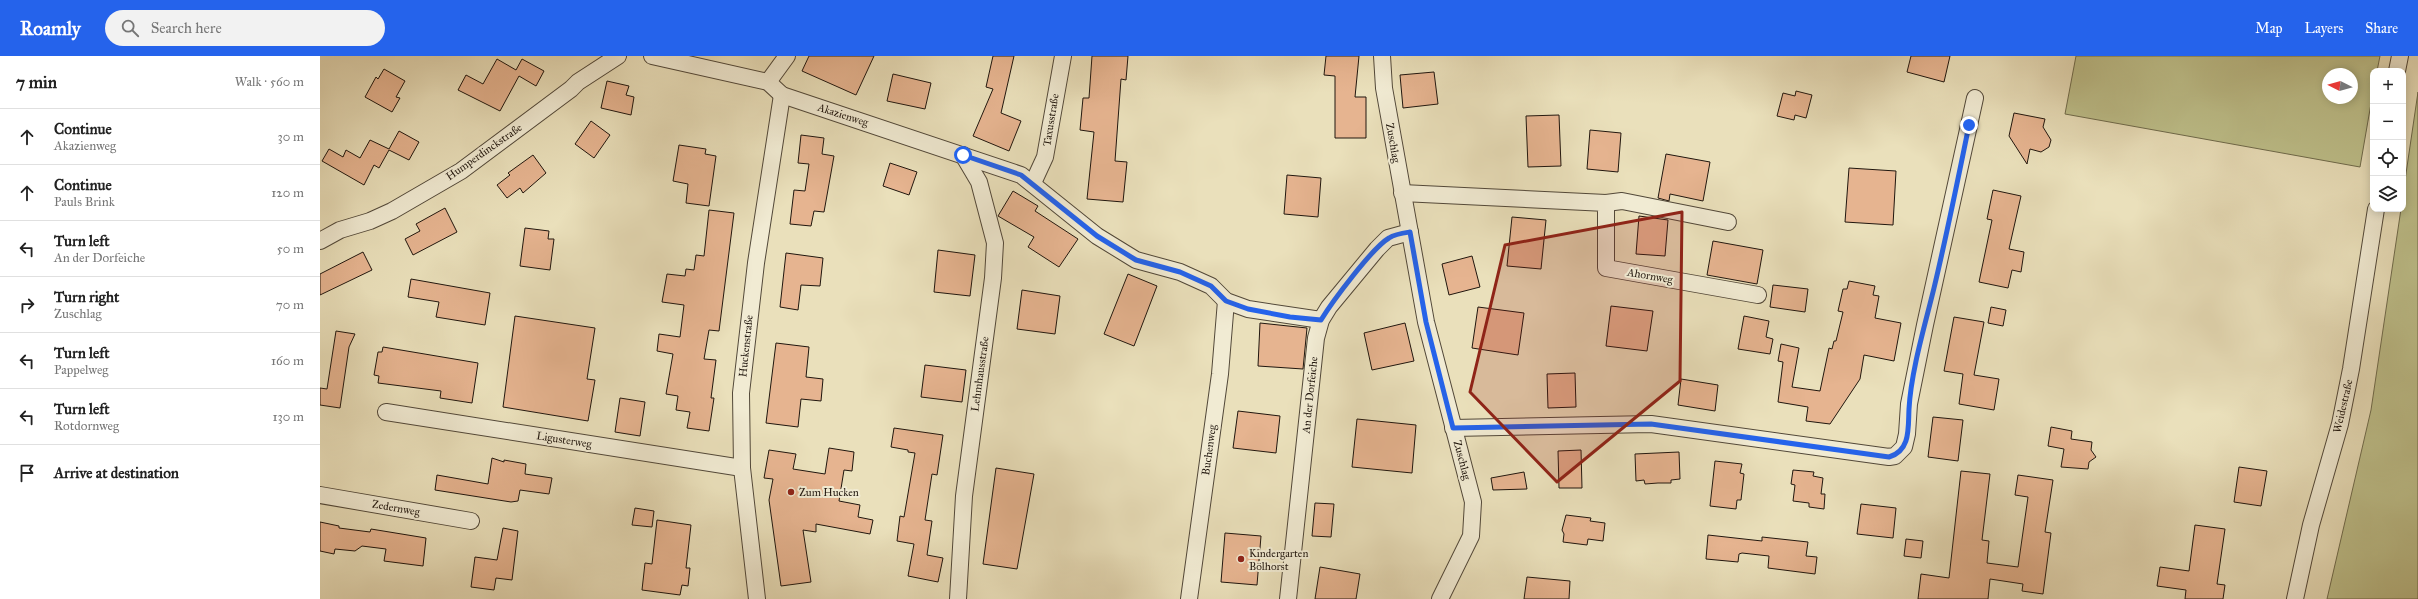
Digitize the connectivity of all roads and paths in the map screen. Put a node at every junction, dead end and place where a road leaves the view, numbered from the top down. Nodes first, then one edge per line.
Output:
1 (618, 56) edge
2 (652, 56) edge
3 (787, 56) edge
4 (1063, 56) edge
5 (1382, 56) edge
6 (2400, 56) edge
7 (2398, 68) edge
8 (768, 82) junction
9 (782, 95) junction
10 (1975, 98) dead end
11 (963, 155) junction
12 (1032, 183) junction
13 (1402, 193) junction
14 (1606, 203) junction
15 (2376, 212) edge
16 (1728, 222) dead end
17 (1410, 232) junction
18 (320, 241) edge
19 (1758, 296) dead end
20 (1226, 301) junction
21 (1321, 320) junction
22 (386, 412) dead end
23 (1453, 428) junction
24 (742, 468) junction
25 (320, 496) edge
26 (471, 521) dead end
27 (757, 599) edge
28 (958, 599) edge
29 (1189, 599) edge
30 (1288, 599) edge
31 (1440, 599) edge
32 (2295, 599) edge

1 - 18 street, Humperdinckstraße
2 - 8 street
3 - 8 street
4 - 12 street, Taxusstraße
5 - 13 street, Zuschlag
6 - 7 street
8 - 9 street, Akazienweg
9 - 11 street, Akazienweg
9 - 24 street, Huckenstraße
10 - 23 street
11 - 12 street, Akazienweg
11 - 28 street, Lehmhausstraße
12 - 20 street, Akazienweg
13 - 14 street
13 - 17 street, Zuschlag
14 - 16 street
14 - 19 street, Ahornweg
15 - 32 street, Weidestraße
17 - 21 street, An der Dorfeiche
17 - 23 street, Zuschlag
20 - 21 street
20 - 29 street, Buchenweg
21 - 30 street, An der Dorfeiche
22 - 24 street, Ligusterweg
23 - 31 street, Zuschlag
24 - 27 street, Huckenstraße
25 - 26 street, Zedernweg

